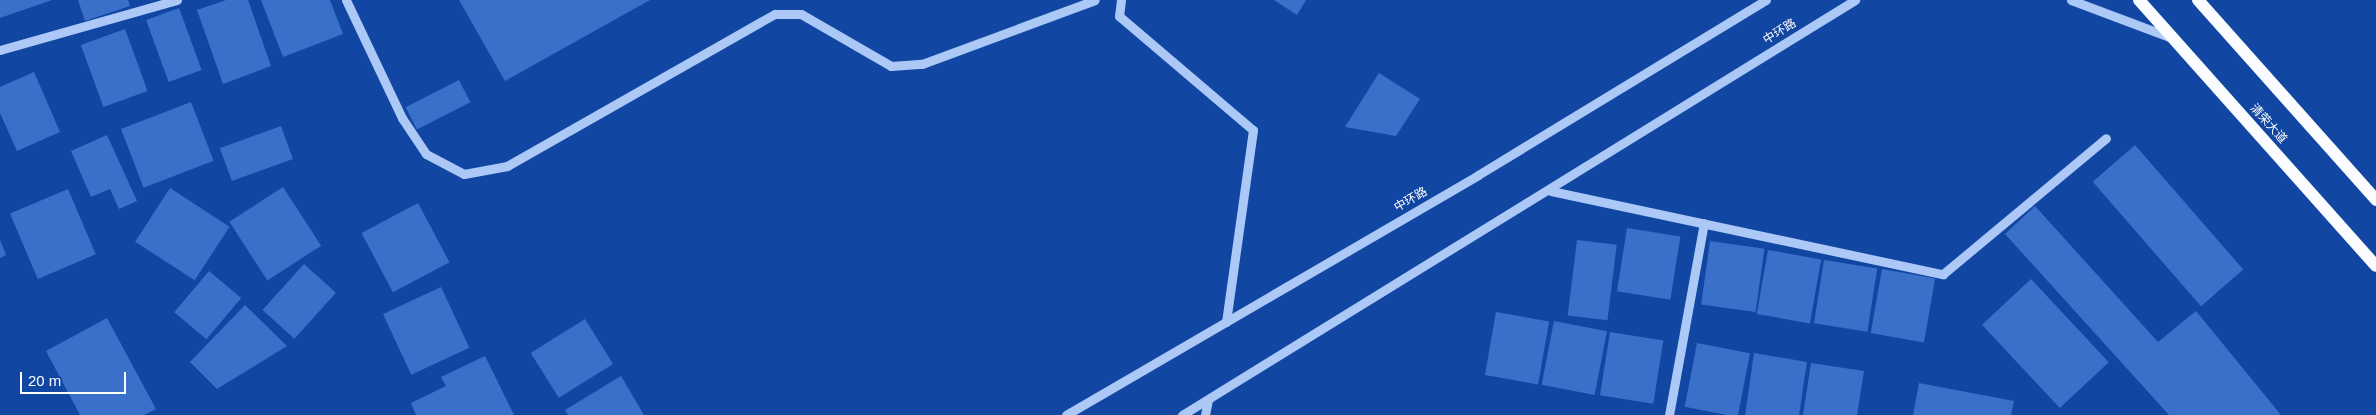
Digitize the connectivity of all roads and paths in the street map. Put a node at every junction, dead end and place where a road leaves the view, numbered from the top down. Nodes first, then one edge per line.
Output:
1 (177, 0) edge
2 (346, 0) edge
3 (1095, 0) edge
4 (1121, 0) edge
5 (1766, 0) edge
6 (1855, 0) edge
7 (2071, 0) edge
8 (2139, 0) edge
9 (2198, 0) edge
10 (2207, 6) edge
11 (2174, 39) junction
12 (0, 50) edge
13 (2106, 138) dead end
14 (1551, 191) junction
15 (2376, 200) edge
16 (1704, 223) junction
17 (2376, 266) edge
18 (1226, 322) junction
19 (1208, 400) junction
20 (1066, 415) edge
21 (1182, 415) edge
22 (1205, 415) edge
23 (1670, 415) edge

1 - 12 street
2 - 3 street
4 - 18 street
5 - 18 street, 中环路
6 - 14 street, 中环路
7 - 11 street
8 - 11 main road, 清荣大道
9 - 10 main road
10 - 15 main road
11 - 17 main road, 清荣大道
13 - 16 street
14 - 16 street
14 - 19 street, 中环路
16 - 23 street
18 - 20 street, 中环路
19 - 21 street, 中环路
19 - 22 street

